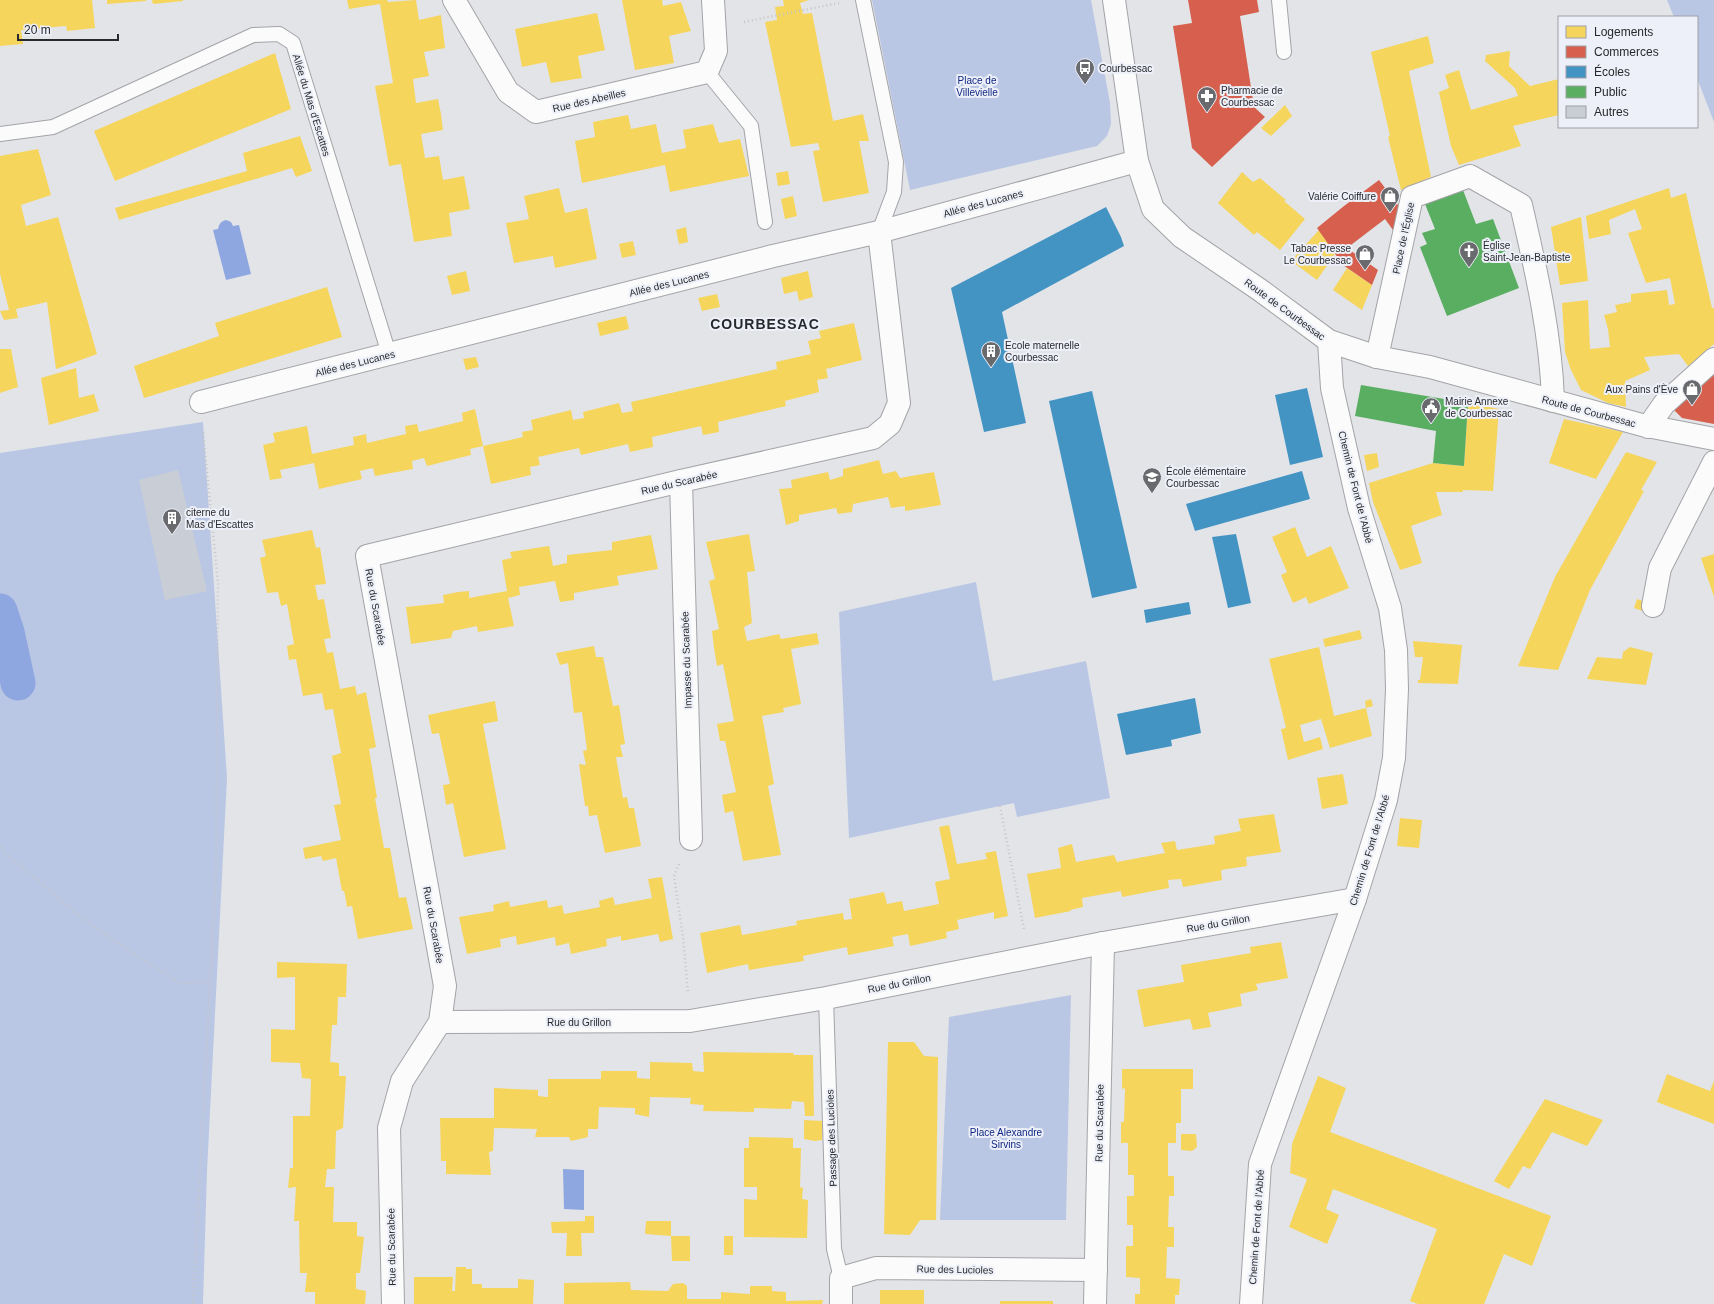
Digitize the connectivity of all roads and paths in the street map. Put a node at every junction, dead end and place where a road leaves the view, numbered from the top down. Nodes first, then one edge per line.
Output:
1 (454, 0) edge
2 (713, 0) edge
3 (864, 0) edge
4 (1114, 0) edge
5 (1278, 0) edge
6 (844, 1) dead end
7 (715, 28) junction
8 (1284, 52) dead end
9 (707, 72) junction
10 (0, 134) edge
11 (1137, 161) junction
12 (765, 222) dead end
13 (879, 232) junction
14 (1329, 341) junction
15 (389, 354) junction
16 (1377, 357) junction
17 (1714, 359) edge
18 (1553, 401) junction
19 (201, 402) joint
20 (1648, 427) junction
21 (1714, 439) edge
22 (1714, 462) edge
23 (681, 481) junction
24 (1653, 606) dead end
25 (1000, 806) dead end
26 (691, 839) joint
27 (0, 847) edge
28 (1355, 899) junction
29 (1103, 943) junction
30 (1029, 958) junction
31 (209, 982) junction
32 (826, 998) junction
33 (690, 1021) junction
34 (440, 1022) junction
35 (1096, 1270) junction
36 (841, 1278) junction
37 (193, 1304) edge
38 (393, 1304) edge
39 (841, 1304) edge
40 (1095, 1304) edge
41 (1251, 1304) edge

1 - 9 street, Rue des Abeilles
2 - 7 street
3 - 13 lane
4 - 11 street, Route de Courbessac
5 - 8 lane
6 - 7 path
7 - 9 street
9 - 12 lane
10 - 15 lane, Allée du Mas d'Escattes
11 - 13 street, Allée des Lucanes
11 - 14 street, Route de Courbessac
13 - 15 street, Allée des Lucanes
13 - 23 street, Rue du Scarabée
14 - 16 street, Route de Courbessac
14 - 28 street, Chemin de Font de l'Abbé
15 - 19 street, Allée des Lucanes
16 - 18 street, Route de Courbessac
16 - 18 street, Place de l'Église
17 - 20 street
18 - 20 street, Route de Courbessac
19 - 31 path
20 - 21 street, Route de Courbessac
22 - 24 street
23 - 26 street, Impasse du Scarabée
23 - 34 street, Rue du Scarabée
25 - 30 path
26 - 33 path
27 - 31 path
28 - 29 street, Rue du Grillon
28 - 41 street, Chemin de Font de l'Abbé
29 - 30 street, Rue du Grillon
29 - 35 street, Rue du Scarabée
30 - 32 street, Rue du Grillon
31 - 37 path
32 - 33 street, Rue du Grillon
32 - 36 lane, Passage des Lucioles
33 - 34 street, Rue du Grillon
34 - 38 street, Rue du Scarabée
35 - 36 street, Rue des Lucioles
35 - 40 street, Rue du Scarabée
36 - 39 street

